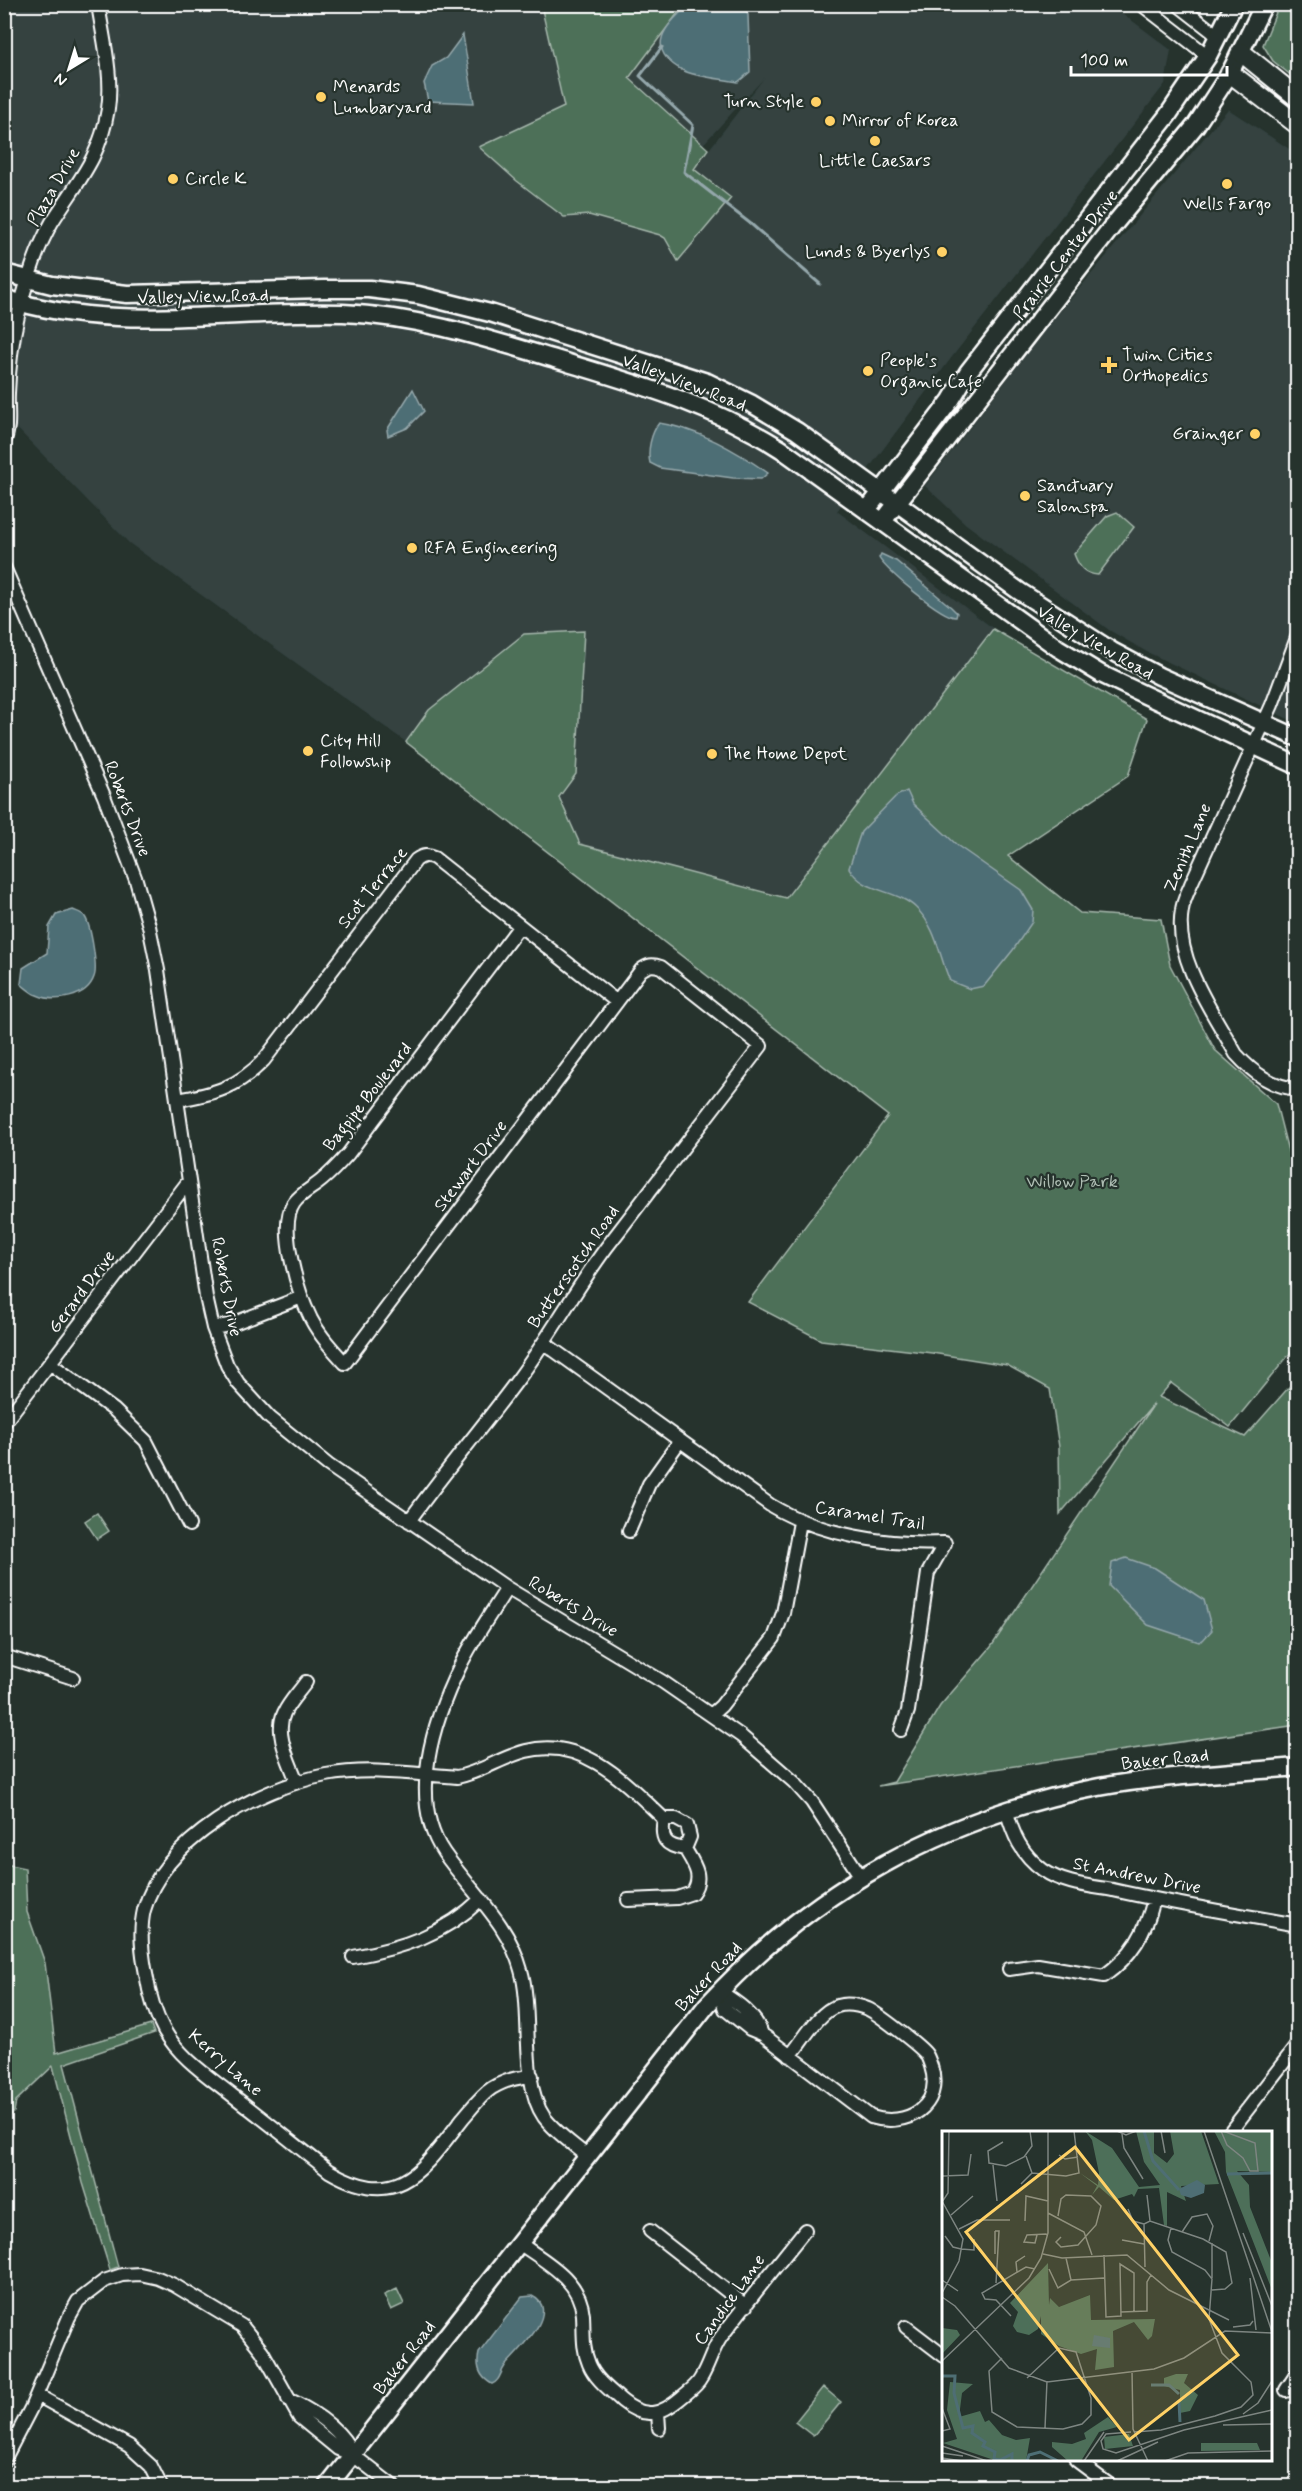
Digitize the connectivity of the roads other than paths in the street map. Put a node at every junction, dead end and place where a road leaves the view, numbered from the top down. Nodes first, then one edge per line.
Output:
1 (98, 4) edge
2 (1141, 4) edge
3 (1177, 4) edge
4 (1233, 4) edge
5 (1264, 4) edge
6 (1218, 36) junction
7 (1240, 52) junction
8 (1208, 56) junction
9 (1230, 74) junction
10 (1298, 98) edge
11 (1298, 125) edge
12 (4, 273) edge
13 (29, 280) junction
14 (4, 298) edge
15 (22, 303) junction
16 (4, 442) edge
17 (882, 490) junction
18 (897, 502) junction
19 (867, 510) junction
20 (883, 521) junction
21 (4, 567) edge
22 (1298, 635) edge
23 (1264, 723) junction
24 (1298, 738) edge
25 (1254, 746) junction
26 (1298, 766) edge
27 (519, 927) junction
28 (617, 1002) junction
29 (761, 1046) joint
30 (1298, 1089) edge
31 (177, 1101) junction
32 (188, 1182) junction
33 (302, 1297) junction
34 (213, 1328) junction
35 (544, 1343) junction
36 (51, 1364) junction
37 (4, 1424) edge
38 (679, 1442) junction
39 (409, 1521) junction
40 (800, 1522) junction
41 (189, 1525) dead end
42 (629, 1531) dead end
43 (507, 1588) junction
44 (4, 1656) edge
45 (72, 1678) dead end
46 (306, 1682) dead end
47 (712, 1714) junction
48 (901, 1730) dead end
49 (1298, 1767) edge
50 (427, 1774) junction
51 (297, 1782) junction
52 (1006, 1809) junction
53 (664, 1819) junction
54 (685, 1849) junction
55 (861, 1876) junction
56 (481, 1899) junction
57 (1154, 1899) junction
58 (628, 1900) dead end
59 (1298, 1925) edge
60 (353, 1957) dead end
61 (1009, 1969) dead end
62 (719, 1991) junction
63 (1298, 2044) edge
64 (790, 2056) junction
65 (532, 2076) junction
66 (1232, 2131) edge
67 (588, 2157) junction
68 (805, 2230) dead end
69 (650, 2231) dead end
70 (519, 2243) junction
71 (746, 2306) junction
72 (906, 2327) dead end
73 (942, 2354) edge
74 (1298, 2372) edge
75 (1286, 2390) dead end
76 (37, 2395) junction
77 (658, 2412) junction
78 (659, 2428) dead end
79 (353, 2455) junction
80 (4, 2460) edge
81 (1077, 2461) edge
82 (161, 2487) edge
83 (328, 2487) edge
84 (393, 2487) edge
85 (1111, 2487) edge

1 - 13 street, Plaza Drive
2 - 8 street
3 - 6 street
4 - 6 main road, Prairie Center Drive
5 - 7 main road, Prairie Center Drive
6 - 7 main road
6 - 8 main road, Prairie Center Drive
7 - 9 main road, Prairie Center Drive
7 - 10 highway
8 - 9 main road
8 - 17 main road, Prairie Center Drive
9 - 11 highway
9 - 18 main road, Prairie Center Drive
12 - 13 main road, Valley View Road
13 - 15 street, Plaza Drive
13 - 17 main road, Valley View Road
14 - 15 main road, Valley View Road
15 - 16 street, Plaza Drive
15 - 19 main road, Valley View Road
17 - 18 main road, Valley View Road
17 - 19 main road, Prairie Center Drive
18 - 20 main road, Prairie Center Drive
18 - 23 main road, Valley View Road
19 - 20 main road, Valley View Road
20 - 25 main road, Valley View Road
21 - 31 street, Roberts Drive
22 - 23 street, Zenith Lane
23 - 24 main road, Valley View Road
23 - 25 street, Zenith Lane
25 - 26 main road, Valley View Road
25 - 30 street, Zenith Lane
27 - 28 street, Scot Terrace
27 - 31 street, Scot Terrace
27 - 33 street, Bagpipe Boulevard
28 - 29 street, Stewart Drive
28 - 33 street, Stewart Drive
29 - 35 street, Butterscotch Road
31 - 32 street, Roberts Drive
32 - 34 street, Roberts Drive
32 - 36 street, Gerard Drive
33 - 34 street
34 - 39 street, Roberts Drive
35 - 38 street, Caramel Trail
35 - 39 street, Butterscotch Road
36 - 37 street, Gerard Drive
36 - 41 street
38 - 40 street, Caramel Trail
38 - 42 street
39 - 43 street, Roberts Drive
40 - 47 street
40 - 48 street, Caramel Trail
43 - 47 street, Roberts Drive
43 - 50 street
44 - 45 street
46 - 51 street
47 - 55 street, Roberts Drive
49 - 52 main road, Baker Road
50 - 51 street, Kerry Lane
50 - 53 street, Kerry Lane
50 - 56 street
51 - 65 street, Kerry Lane
52 - 55 main road, Baker Road
52 - 57 street, St Andrew Drive
53 - 54 street
53 - 54 street, Kerry Lane
54 - 58 street, Kerry Lane
55 - 62 main road, Baker Road
56 - 60 street
56 - 65 street
57 - 59 street, St Andrew Drive
57 - 61 street
62 - 64 street
62 - 67 main road, Baker Road
63 - 66 street
64 - 64 street
65 - 67 street
67 - 70 main road, Baker Road
68 - 71 street, Candice Lane
69 - 71 street
70 - 77 street
70 - 79 main road, Baker Road
71 - 77 street, Candice Lane
72 - 73 street
74 - 75 street
76 - 79 street
76 - 80 street
76 - 82 street
77 - 78 street
79 - 83 main road, Baker Road
79 - 84 street
81 - 85 street

